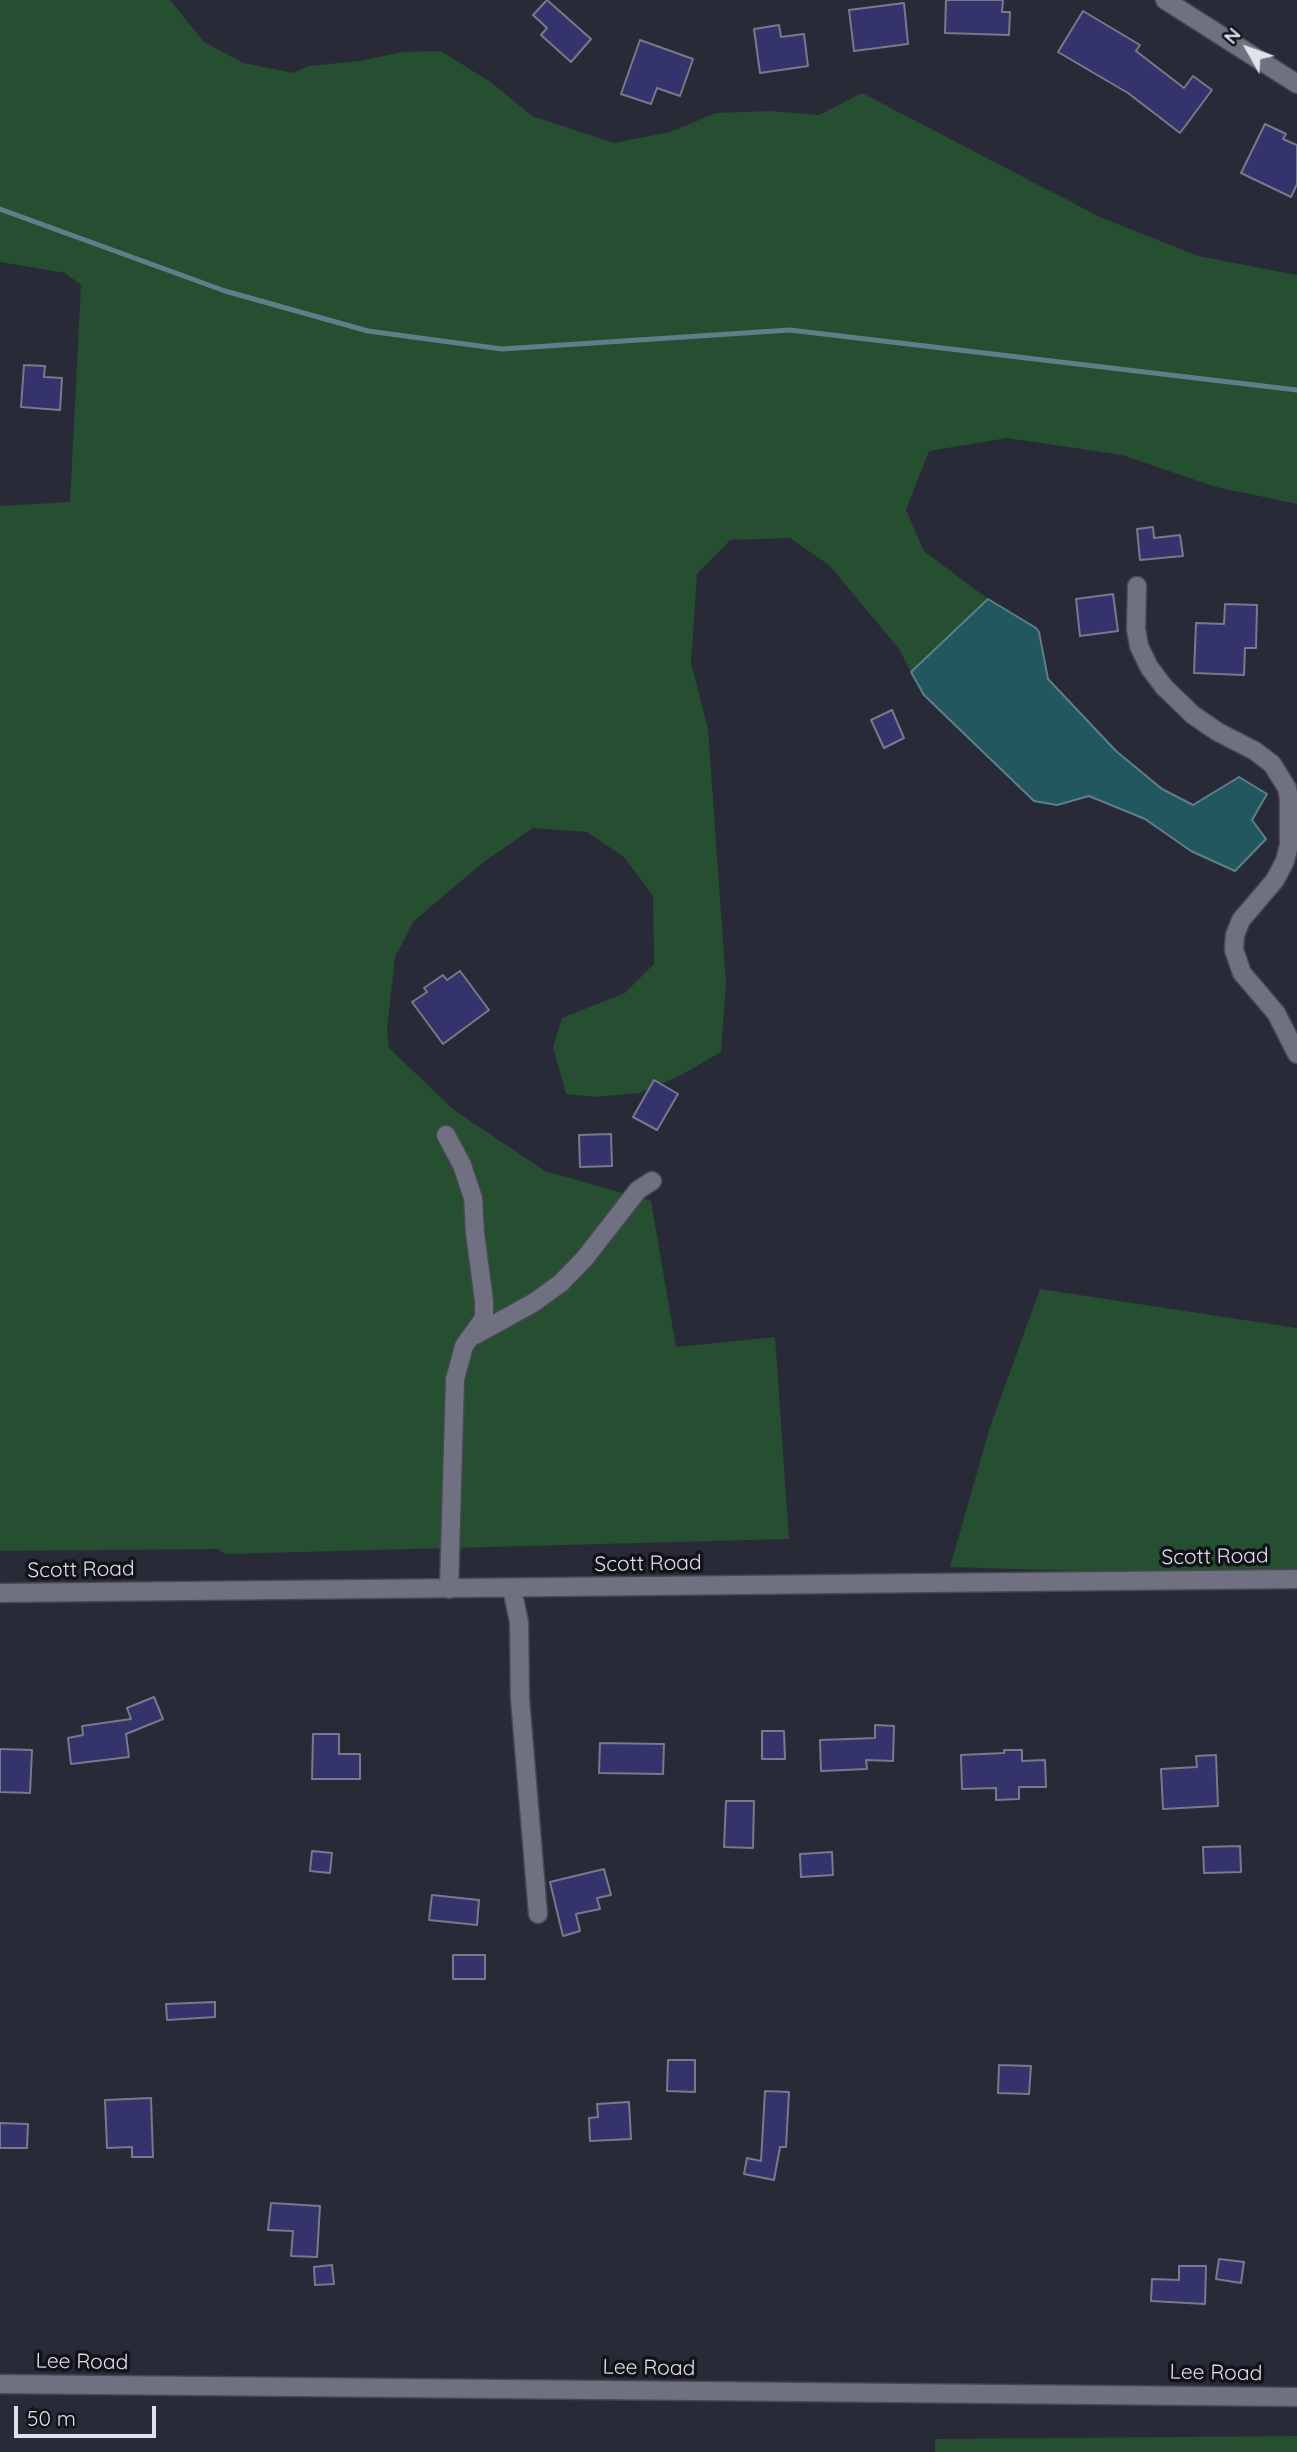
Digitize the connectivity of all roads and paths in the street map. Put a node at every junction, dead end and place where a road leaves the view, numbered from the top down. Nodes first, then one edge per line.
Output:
1 (1165, 0) edge
2 (1297, 84) edge
3 (1137, 586) dead end
4 (1297, 1054) edge
5 (446, 1135) dead end
6 (652, 1181) dead end
7 (474, 1335) junction
8 (1297, 1579) edge
9 (449, 1589) junction
10 (512, 1589) junction
11 (0, 1593) edge
12 (538, 1914) dead end
13 (0, 2384) edge
14 (1297, 2397) edge

1 - 2 street
3 - 4 street
5 - 7 street
6 - 7 street
7 - 9 street
8 - 10 street, Scott Road
9 - 10 street, Scott Road
9 - 11 street, Scott Road
10 - 12 street
13 - 14 street, Lee Road

